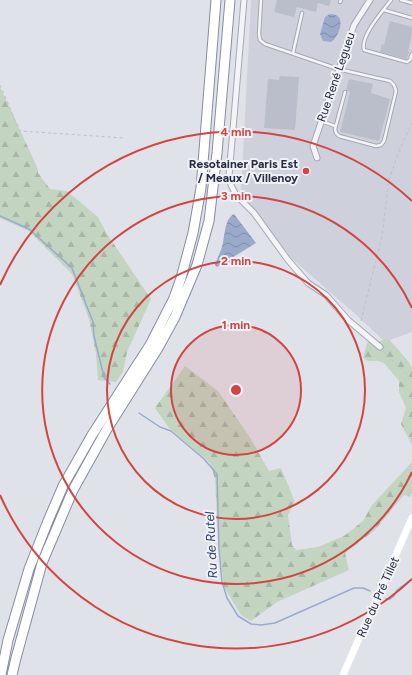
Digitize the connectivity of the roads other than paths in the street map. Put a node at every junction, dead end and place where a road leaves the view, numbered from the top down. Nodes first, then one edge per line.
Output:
1 (216, 0) edge
2 (230, 0) edge
3 (244, 0) edge
4 (261, 0) edge
5 (370, 0) edge
6 (391, 0) edge
7 (401, 0) edge
8 (412, 3) edge
9 (384, 10) junction
10 (302, 12) dead end
11 (412, 18) edge
12 (293, 53) junction
13 (412, 54) edge
14 (338, 69) junction
15 (345, 92) dead end
16 (321, 121) junction
17 (335, 126) junction
18 (317, 158) dead end
19 (380, 347) road end
20 (412, 518) edge
21 (15, 615) junction
22 (0, 648) edge
23 (16, 658) junction
24 (1, 675) edge
25 (12, 675) edge
26 (17, 675) edge
27 (343, 675) edge

1 - 21 highway
2 - 23 highway
3 - 19 street
4 - 12 lane
5 - 14 street, Rue René Legueu
6 - 9 lane
7 - 8 lane
9 - 11 lane
9 - 13 lane
10 - 12 lane
12 - 14 lane
14 - 16 street, Rue René Legueu
14 - 17 lane
15 - 17 lane
16 - 17 lane
16 - 18 street, Rue René Legueu
20 - 27 street, Rue du Pré Tillet
21 - 22 highway
21 - 24 highway
23 - 25 highway
23 - 26 highway

